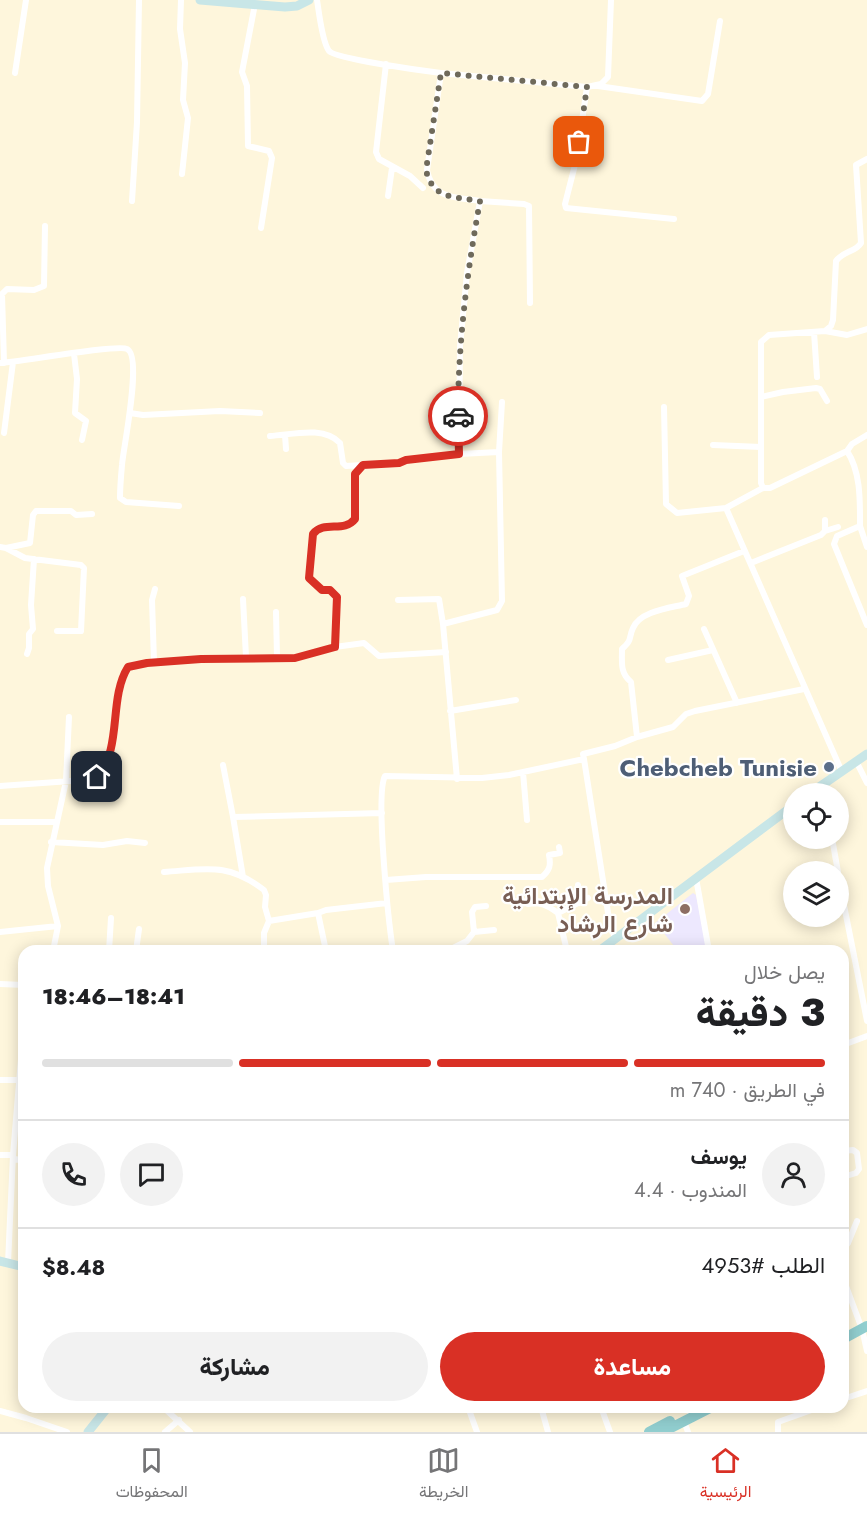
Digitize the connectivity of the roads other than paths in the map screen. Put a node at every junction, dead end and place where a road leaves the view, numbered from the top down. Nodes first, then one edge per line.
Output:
1 (26, 0) edge
2 (139, 0) edge
3 (181, 0) edge
4 (200, 0) edge
5 (309, 0) edge
6 (317, 0) edge
7 (611, 0) edge
8 (255, 4) junction
9 (720, 21) dead end
10 (386, 64) junction
11 (15, 73) dead end
12 (441, 73) junction
13 (598, 86) junction
14 (587, 87) junction
15 (867, 159) edge
16 (392, 168) junction
17 (182, 174) dead end
18 (423, 188) dead end
19 (388, 196) dead end
20 (132, 201) dead end
21 (480, 201) junction
22 (674, 219) dead end
23 (45, 226) dead end
24 (261, 228) dead end
25 (864, 243) edge
26 (530, 303) dead end
27 (867, 330) edge
28 (825, 331) junction
29 (814, 332) junction
30 (74, 354) junction
31 (13, 362) junction
32 (2, 363) edge
33 (818, 377) dead end
34 (761, 398) junction
35 (827, 401) dead end
36 (501, 402) dead end
37 (664, 406) dead end
38 (130, 413) junction
39 (260, 413) dead end
40 (4, 433) dead end
41 (285, 435) junction
42 (867, 435) edge
43 (270, 436) dead end
44 (82, 440) dead end
45 (713, 445) dead end
46 (761, 447) junction
47 (286, 449) dead end
48 (847, 451) junction
49 (499, 452) junction
50 (459, 454) junction
51 (363, 465) junction
52 (763, 488) junction
53 (867, 493) edge
54 (859, 494) junction
55 (179, 506) dead end
56 (726, 508) junction
57 (92, 514) dead end
58 (825, 520) dead end
59 (860, 526) junction
60 (838, 527) dead end
61 (825, 531) junction
62 (867, 547) edge
63 (3, 548) edge
64 (744, 551) junction
65 (34, 559) junction
66 (751, 563) junction
67 (155, 589) dead end
68 (243, 600) dead end
69 (398, 600) dead end
70 (276, 612) dead end
71 (443, 624) junction
72 (867, 625) edge
73 (704, 629) dead end
74 (57, 631) dead end
75 (335, 647) junction
76 (713, 650) junction
77 (446, 652) junction
78 (27, 654) dead end
79 (246, 657) junction
80 (277, 657) junction
81 (668, 660) dead end
82 (154, 662) junction
83 (804, 688) junction
84 (516, 700) dead end
85 (736, 702) junction
86 (450, 711) junction
87 (69, 717) dead end
88 (637, 737) junction
89 (867, 754) edge
90 (584, 759) junction
91 (856, 762) junction
92 (223, 765) dead end
93 (842, 771) junction
94 (523, 772) junction
95 (457, 779) junction
96 (66, 782) junction
97 (826, 783) edge
98 (867, 783) edge
99 (0, 786) edge
100 (382, 813) junction
101 (783, 813) edge
102 (233, 817) junction
103 (527, 820) dead end
104 (0, 822) edge
105 (57, 822) junction
106 (51, 842) junction
107 (145, 843) dead end
108 (559, 848) dead end
109 (164, 872) dead end
110 (243, 877) junction
111 (696, 877) junction
112 (386, 880) junction
113 (578, 885) dead end
114 (588, 898) dead end
115 (387, 903) junction
116 (528, 904) dead end
117 (578, 904) junction
118 (486, 906) dead end
119 (558, 913) junction
120 (318, 914) junction
121 (111, 918) dead end
122 (269, 921) junction
123 (58, 926) junction
124 (849, 927) edge
125 (139, 929) dead end
126 (494, 930) dead end
127 (0, 932) edge
128 (474, 932) junction
129 (615, 939) junction
130 (54, 945) edge
131 (109, 945) edge
132 (137, 945) edge
133 (264, 945) edge
134 (325, 945) edge
135 (392, 945) edge
136 (459, 945) edge
137 (566, 945) edge
138 (607, 945) edge
139 (708, 945) edge
140 (0, 984) edge
141 (18, 985) edge
142 (867, 1021) edge
143 (867, 1036) edge
144 (849, 1043) edge
145 (0, 1080) edge
146 (18, 1080) edge
147 (18, 1121) edge
148 (849, 1150) edge
149 (0, 1155) edge
150 (13, 1157) junction
151 (18, 1158) edge
152 (849, 1175) edge
153 (857, 1221) dead end
154 (849, 1241) edge
155 (4, 1262) edge
156 (849, 1291) edge
157 (864, 1324) edge
158 (849, 1330) edge
159 (849, 1335) edge
160 (867, 1352) edge
161 (867, 1391) edge
162 (849, 1397) edge
163 (0, 1412) edge
164 (103, 1413) edge
165 (170, 1413) edge
166 (470, 1413) edge
167 (543, 1413) edge
168 (602, 1413) edge
169 (803, 1413) edge
170 (689, 1416) edge
171 (179, 1420) junction
172 (67, 1432) edge
173 (88, 1432) edge
174 (165, 1432) edge
175 (190, 1432) edge
176 (477, 1432) edge
177 (548, 1432) edge
178 (610, 1432) edge
179 (649, 1432) edge
180 (663, 1432) edge
181 (778, 1432) edge

1 - 11 street
2 - 20 street
3 - 17 street
4 - 8 street
5 - 8 street
6 - 10 street
7 - 13 street
8 - 24 street
9 - 13 street
10 - 12 street
10 - 16 street
12 - 14 street
12 - 21 street
13 - 14 street
14 - 22 street
15 - 25 street
16 - 18 street
16 - 19 street
21 - 26 street
21 - 50 street
23 - 32 street
25 - 28 street
27 - 28 street
28 - 29 street
29 - 33 street
29 - 34 street
30 - 31 street
30 - 38 street
30 - 44 street
31 - 32 street
31 - 40 street
34 - 35 street
34 - 46 street
36 - 49 street
37 - 56 street
38 - 39 street
38 - 55 street
41 - 43 street
41 - 47 street
41 - 51 street
42 - 48 street
45 - 46 street
46 - 52 street
48 - 52 street
48 - 54 street
49 - 50 street
49 - 71 street
50 - 51 street
51 - 75 street
52 - 56 street
53 - 54 street
54 - 59 street
56 - 64 street
57 - 63 street
58 - 61 street
59 - 62 street
59 - 72 street
60 - 61 street
61 - 66 street
63 - 65 street
64 - 66 street
64 - 88 street
65 - 74 street
65 - 78 street
66 - 83 street
67 - 82 street
68 - 79 street
69 - 71 street
70 - 80 street
71 - 77 street
73 - 76 street
75 - 77 street
75 - 80 street
76 - 81 street
76 - 85 street
77 - 86 street
79 - 80 street
79 - 82 street
82 - 96 street
83 - 85 street
83 - 93 street
84 - 86 street
85 - 88 street
86 - 95 street
87 - 96 street
88 - 90 street
89 - 91 street
90 - 94 street
90 - 129 street
91 - 93 street
91 - 98 street
92 - 102 street
93 - 97 street
94 - 95 street
94 - 103 street
95 - 100 street
96 - 99 street
96 - 105 street
100 - 102 street
100 - 112 street
101 - 111 street
102 - 110 street
104 - 105 street
105 - 106 street
106 - 107 street
106 - 123 street
108 - 112 street
109 - 110 street
110 - 122 street
111 - 129 street
111 - 139 street
112 - 115 street
113 - 117 street
114 - 117 street
115 - 120 street
115 - 135 street
116 - 119 street
117 - 119 street
118 - 128 street
119 - 137 street
120 - 122 street
120 - 134 street
121 - 131 street
122 - 133 street
123 - 127 street
123 - 130 street
124 - 142 street
125 - 132 street
126 - 128 street
128 - 136 street
129 - 138 street
140 - 141 street
143 - 144 street
145 - 146 street
147 - 150 street
148 - 152 street
149 - 150 street
150 - 151 street
150 - 155 street
153 - 154 street
156 - 157 street
157 - 158 main road
157 - 159 main road
157 - 160 street
161 - 162 street
163 - 172 street
164 - 173 street
165 - 171 street
166 - 176 street
167 - 177 street
168 - 178 street
169 - 181 street
170 - 179 main road
170 - 180 main road
171 - 174 street
171 - 175 street

